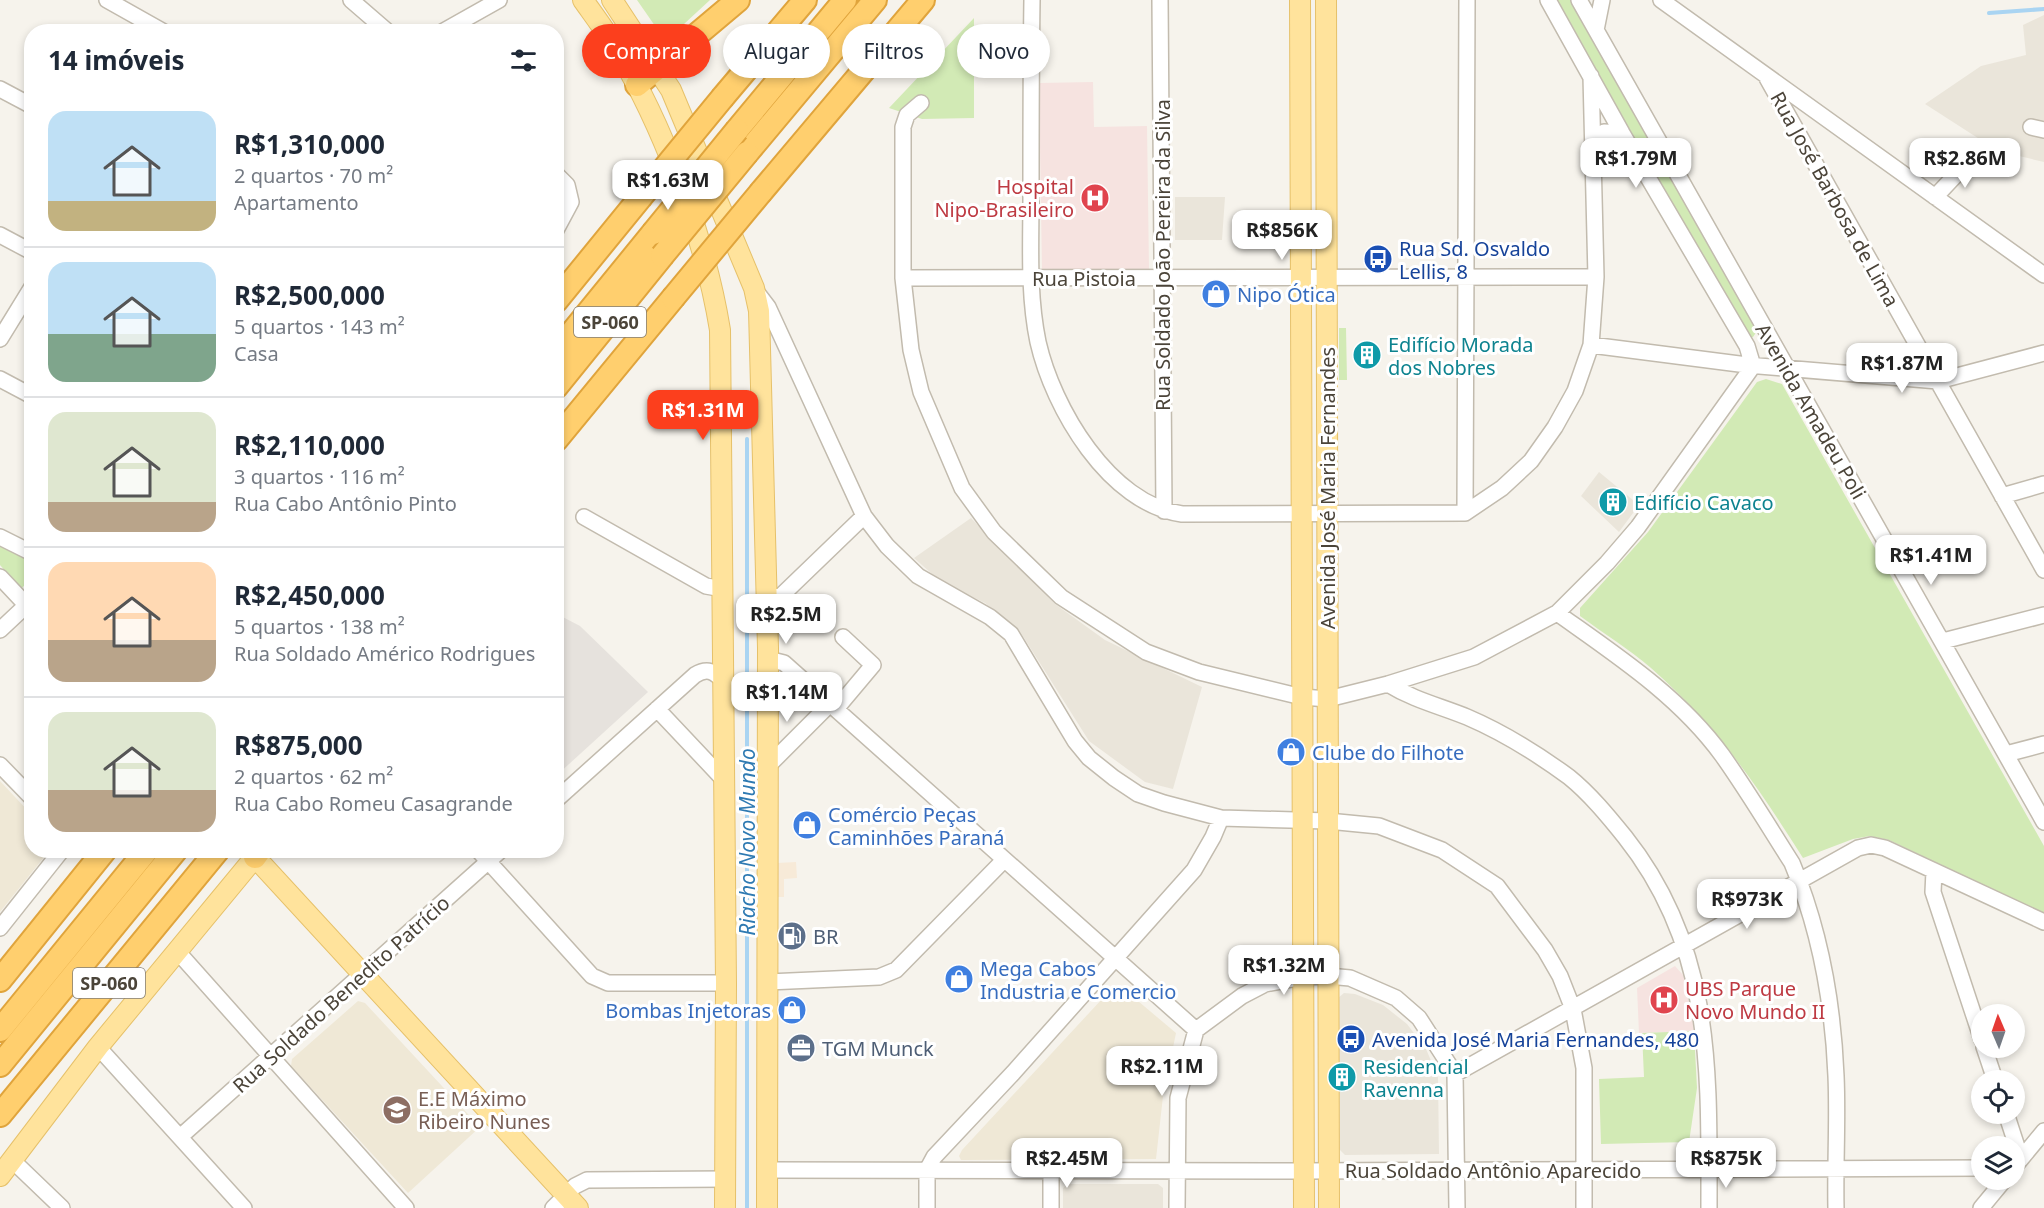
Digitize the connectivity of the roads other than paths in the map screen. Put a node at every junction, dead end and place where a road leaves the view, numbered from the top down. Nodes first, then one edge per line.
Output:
1 (107, 0) edge
2 (351, 0) edge
3 (499, 0) edge
4 (584, 0) edge
5 (612, 0) edge
6 (738, 0) edge
7 (805, 0) edge
8 (845, 0) edge
9 (875, 0) edge
10 (923, 0) edge
11 (1032, 0) edge
12 (1160, 0) edge
13 (1300, 0) edge
14 (1326, 0) edge
15 (1467, 0) edge
16 (1548, 0) edge
17 (1579, 0) edge
18 (1602, 0) edge
19 (1661, 0) edge
20 (150, 24) edge
21 (379, 24) edge
22 (456, 24) edge
23 (629, 24) edge
24 (710, 24) edge
25 (1596, 30) junction
26 (1590, 76) junction
27 (646, 78) edge
28 (664, 78) edge
29 (1767, 78) junction
30 (637, 85) junction
31 (0, 89) edge
32 (24, 102) edge
33 (921, 103) dead end
34 (1622, 133) junction
35 (1592, 143) junction
36 (1978, 157) dead end
37 (564, 182) edge
38 (1935, 197) junction
39 (564, 215) edge
40 (0, 235) edge
41 (24, 248) edge
42 (2044, 275) edge
43 (1326, 277) junction
44 (1467, 277) junction
45 (1596, 277) junction
46 (903, 278) junction
47 (1030, 278) junction
48 (1161, 278) junction
49 (1301, 278) junction
50 (754, 288) junction
51 (564, 291) edge
52 (24, 300) edge
53 (1765, 330) junction
54 (1742, 337) junction
55 (0, 339) edge
56 (564, 341) edge
57 (1591, 345) junction
58 (2044, 353) edge
59 (1753, 366) junction
60 (1786, 368) junction
61 (564, 377) edge
62 (0, 379) edge
63 (1938, 381) junction
64 (24, 392) edge
65 (564, 430) edge
66 (2044, 484) edge
67 (2002, 496) junction
68 (1164, 511) junction
69 (1466, 513) junction
70 (1302, 515) junction
71 (1327, 515) junction
72 (864, 516) junction
73 (584, 517) dead end
74 (0, 537) edge
75 (24, 549) edge
76 (2044, 570) edge
77 (0, 577) edge
78 (723, 589) junction
79 (767, 599) junction
80 (24, 600) edge
81 (24, 611) edge
82 (1557, 613) junction
83 (2044, 615) edge
84 (0, 630) edge
85 (843, 637) dead end
86 (1943, 641) junction
87 (768, 659) junction
88 (724, 681) junction
89 (1388, 684) junction
90 (1302, 697) junction
91 (1328, 699) junction
92 (833, 706) junction
93 (657, 709) junction
94 (2044, 744) edge
95 (2006, 754) junction
96 (0, 765) edge
97 (768, 766) junction
98 (725, 781) junction
99 (24, 790) edge
100 (564, 793) edge
101 (1221, 818) junction
102 (1303, 820) junction
103 (1328, 821) junction
104 (2044, 822) edge
105 (56, 858) edge
106 (99, 858) edge
107 (140, 858) edge
108 (169, 858) edge
109 (211, 858) edge
110 (254, 858) edge
111 (260, 858) edge
112 (481, 858) edge
113 (485, 858) edge
114 (1004, 860) junction
115 (1934, 871) junction
116 (1800, 882) junction
117 (2044, 922) edge
118 (0, 928) edge
119 (1685, 945) junction
120 (177, 951) junction
121 (1116, 957) junction
122 (362, 974) junction
123 (1329, 976) junction
124 (1303, 977) junction
125 (0, 980) edge
126 (768, 981) junction
127 (726, 983) junction
128 (1971, 1007) edge
129 (1573, 1009) junction
130 (0, 1030) edge
131 (1196, 1030) junction
132 (98, 1047) junction
133 (270, 1058) junction
134 (0, 1065) edge
135 (1455, 1074) junction
136 (0, 1115) edge
137 (2044, 1131) edge
138 (180, 1137) junction
139 (2025, 1154) edge
140 (13, 1161) junction
141 (1971, 1168) edge
142 (1709, 1169) junction
143 (1836, 1169) junction
144 (767, 1170) junction
145 (927, 1170) junction
146 (1457, 1170) junction
147 (1584, 1170) junction
148 (1051, 1171) junction
149 (1177, 1171) junction
150 (1304, 1171) junction
151 (1329, 1171) junction
152 (0, 1176) edge
153 (725, 1179) junction
154 (1996, 1190) edge
155 (566, 1204) edge
156 (62, 1208) edge
157 (244, 1208) edge
158 (406, 1208) edge
159 (725, 1208) edge
160 (766, 1208) edge
161 (927, 1208) edge
162 (1051, 1208) edge
163 (1177, 1208) edge
164 (1304, 1208) edge
165 (1329, 1208) edge
166 (1457, 1208) edge
167 (1584, 1208) edge
168 (1709, 1208) edge
169 (1836, 1208) edge
170 (1981, 1208) edge

1 - 20 street
2 - 21 street
3 - 22 street
4 - 30 main road
5 - 23 main road
6 - 24 highway
7 - 51 highway, SP-060, bridge
8 - 56 highway, SP-060, bridge
9 - 61 highway, SP-060, bridge
10 - 65 highway, SP-060, bridge
11 - 47 street
12 - 48 street, Rua Soldado João Pereira da Silva
13 - 49 main road, Avenida José Maria Fernandes
14 - 43 main road, Avenida José Maria Fernandes
15 - 44 street
16 - 26 street, Avenida Amadeu Poli
17 - 25 street, Avenida Amadeu Poli
18 - 25 street
19 - 29 street
25 - 53 street, Avenida Amadeu Poli
26 - 34 street, Avenida Amadeu Poli
26 - 35 street
27 - 30 highway
28 - 50 main road
29 - 38 street
29 - 63 street, Rua José Barbosa de Lima
30 - 78 main road
31 - 32 street
33 - 46 street
34 - 35 street
34 - 54 street, Avenida Amadeu Poli
35 - 45 street
36 - 38 street
37 - 39 street
38 - 42 street
40 - 41 street
43 - 44 street
43 - 49 street
43 - 71 main road, Avenida José Maria Fernandes
44 - 45 street
44 - 69 street
45 - 57 street
46 - 47 street, Rua Pistoia
46 - 90 street
47 - 48 street, Rua Pistoia
47 - 68 street
48 - 49 street, Rua Pistoia
48 - 68 street, Rua Soldado João Pereira da Silva
49 - 70 main road, Avenida José Maria Fernandes
50 - 72 street
50 - 79 main road
52 - 55 street
53 - 54 street
53 - 60 street, Avenida Amadeu Poli
54 - 59 street, Avenida Amadeu Poli
57 - 59 street
57 - 69 street
58 - 63 street
59 - 60 street
59 - 82 street
60 - 63 street
60 - 86 street, Avenida Amadeu Poli
62 - 64 street
63 - 67 street, Rua José Barbosa de Lima
66 - 67 street
67 - 76 street, Rua José Barbosa de Lima
68 - 70 street
69 - 71 street
70 - 71 street
70 - 90 main road, Avenida José Maria Fernandes
71 - 91 main road, Avenida José Maria Fernandes
72 - 79 street
72 - 101 street
73 - 78 street
74 - 75 street
77 - 80 street
78 - 88 main road
79 - 87 main road
81 - 84 street
82 - 89 street
82 - 116 street
83 - 86 street
85 - 92 street
86 - 95 street, Avenida Amadeu Poli
87 - 92 street
87 - 97 main road
88 - 93 street
88 - 98 main road
89 - 91 street
89 - 119 street
90 - 91 street
90 - 102 main road, Avenida José Maria Fernandes
91 - 103 main road, Avenida José Maria Fernandes
92 - 97 street
92 - 114 street
93 - 98 street
93 - 100 street
94 - 95 street
95 - 104 street, Avenida Amadeu Poli
96 - 99 street
97 - 126 main road
98 - 127 main road
101 - 102 street
101 - 121 street
102 - 103 street
102 - 124 main road, Avenida José Maria Fernandes
103 - 123 main road, Avenida José Maria Fernandes
103 - 129 street
105 - 118 street
106 - 125 highway
107 - 130 highway, SP-060
108 - 134 highway, SP-060
109 - 136 highway, SP-060
110 - 120 main road
111 - 122 main road
112 - 122 street, Rua Soldado Benedito Patrício
113 - 127 street
114 - 121 street
114 - 126 street
115 - 116 street
115 - 117 street
115 - 128 street
116 - 119 street
116 - 143 street
119 - 129 street
119 - 142 street
120 - 132 main road
120 - 133 street
121 - 131 street
121 - 145 street
122 - 133 street, Rua Soldado Benedito Patrício
122 - 155 main road
123 - 124 street
123 - 135 street
123 - 151 main road, Avenida José Maria Fernandes
124 - 131 street
124 - 150 main road, Avenida José Maria Fernandes
126 - 144 main road
127 - 153 main road
129 - 135 street
129 - 147 street
131 - 149 street
132 - 138 street
132 - 140 main road
133 - 138 street, Rua Soldado Benedito Patrício
133 - 158 street
135 - 146 street
137 - 139 street
138 - 157 street
140 - 152 main road
140 - 156 street
141 - 143 street, Rua Soldado Antônio Aparecido
142 - 143 street, Rua Soldado Antônio Aparecido
142 - 147 street, Rua Soldado Antônio Aparecido
142 - 168 street
143 - 169 street
144 - 145 street, Rua Soldado Antônio Aparecido
144 - 160 main road
145 - 148 street, Rua Soldado Antônio Aparecido
145 - 161 street
146 - 147 street, Rua Soldado Antônio Aparecido
146 - 151 street, Rua Soldado Antônio Aparecido
146 - 166 street
147 - 167 street
148 - 149 street, Rua Soldado Antônio Aparecido
148 - 162 street
149 - 150 street, Rua Soldado Antônio Aparecido
149 - 163 street
150 - 151 street, Rua Soldado Antônio Aparecido
150 - 164 main road, Avenida José Maria Fernandes
151 - 165 main road, Avenida José Maria Fernandes
153 - 155 street
153 - 159 main road
154 - 170 street

